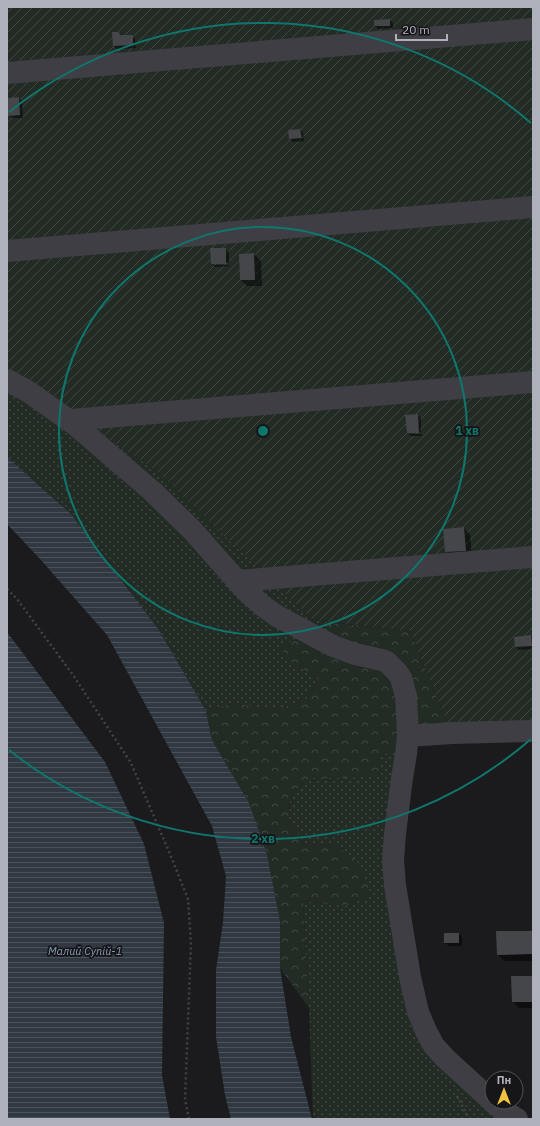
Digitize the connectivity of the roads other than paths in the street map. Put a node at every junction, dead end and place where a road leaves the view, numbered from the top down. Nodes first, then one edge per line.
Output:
1 (533, 29) edge
2 (7, 73) edge
3 (533, 207) edge
4 (7, 251) edge
5 (7, 380) edge
6 (533, 382) edge
7 (70, 420) junction
8 (533, 557) edge
9 (237, 581) junction
10 (533, 731) edge
11 (408, 736) junction
12 (484, 1095) edge
13 (503, 1110) edge
14 (517, 1119) edge

1 - 2 street
3 - 4 street
5 - 7 street
6 - 7 street
7 - 9 street
8 - 9 street
9 - 11 street
10 - 11 street
11 - 12 street
13 - 14 street

